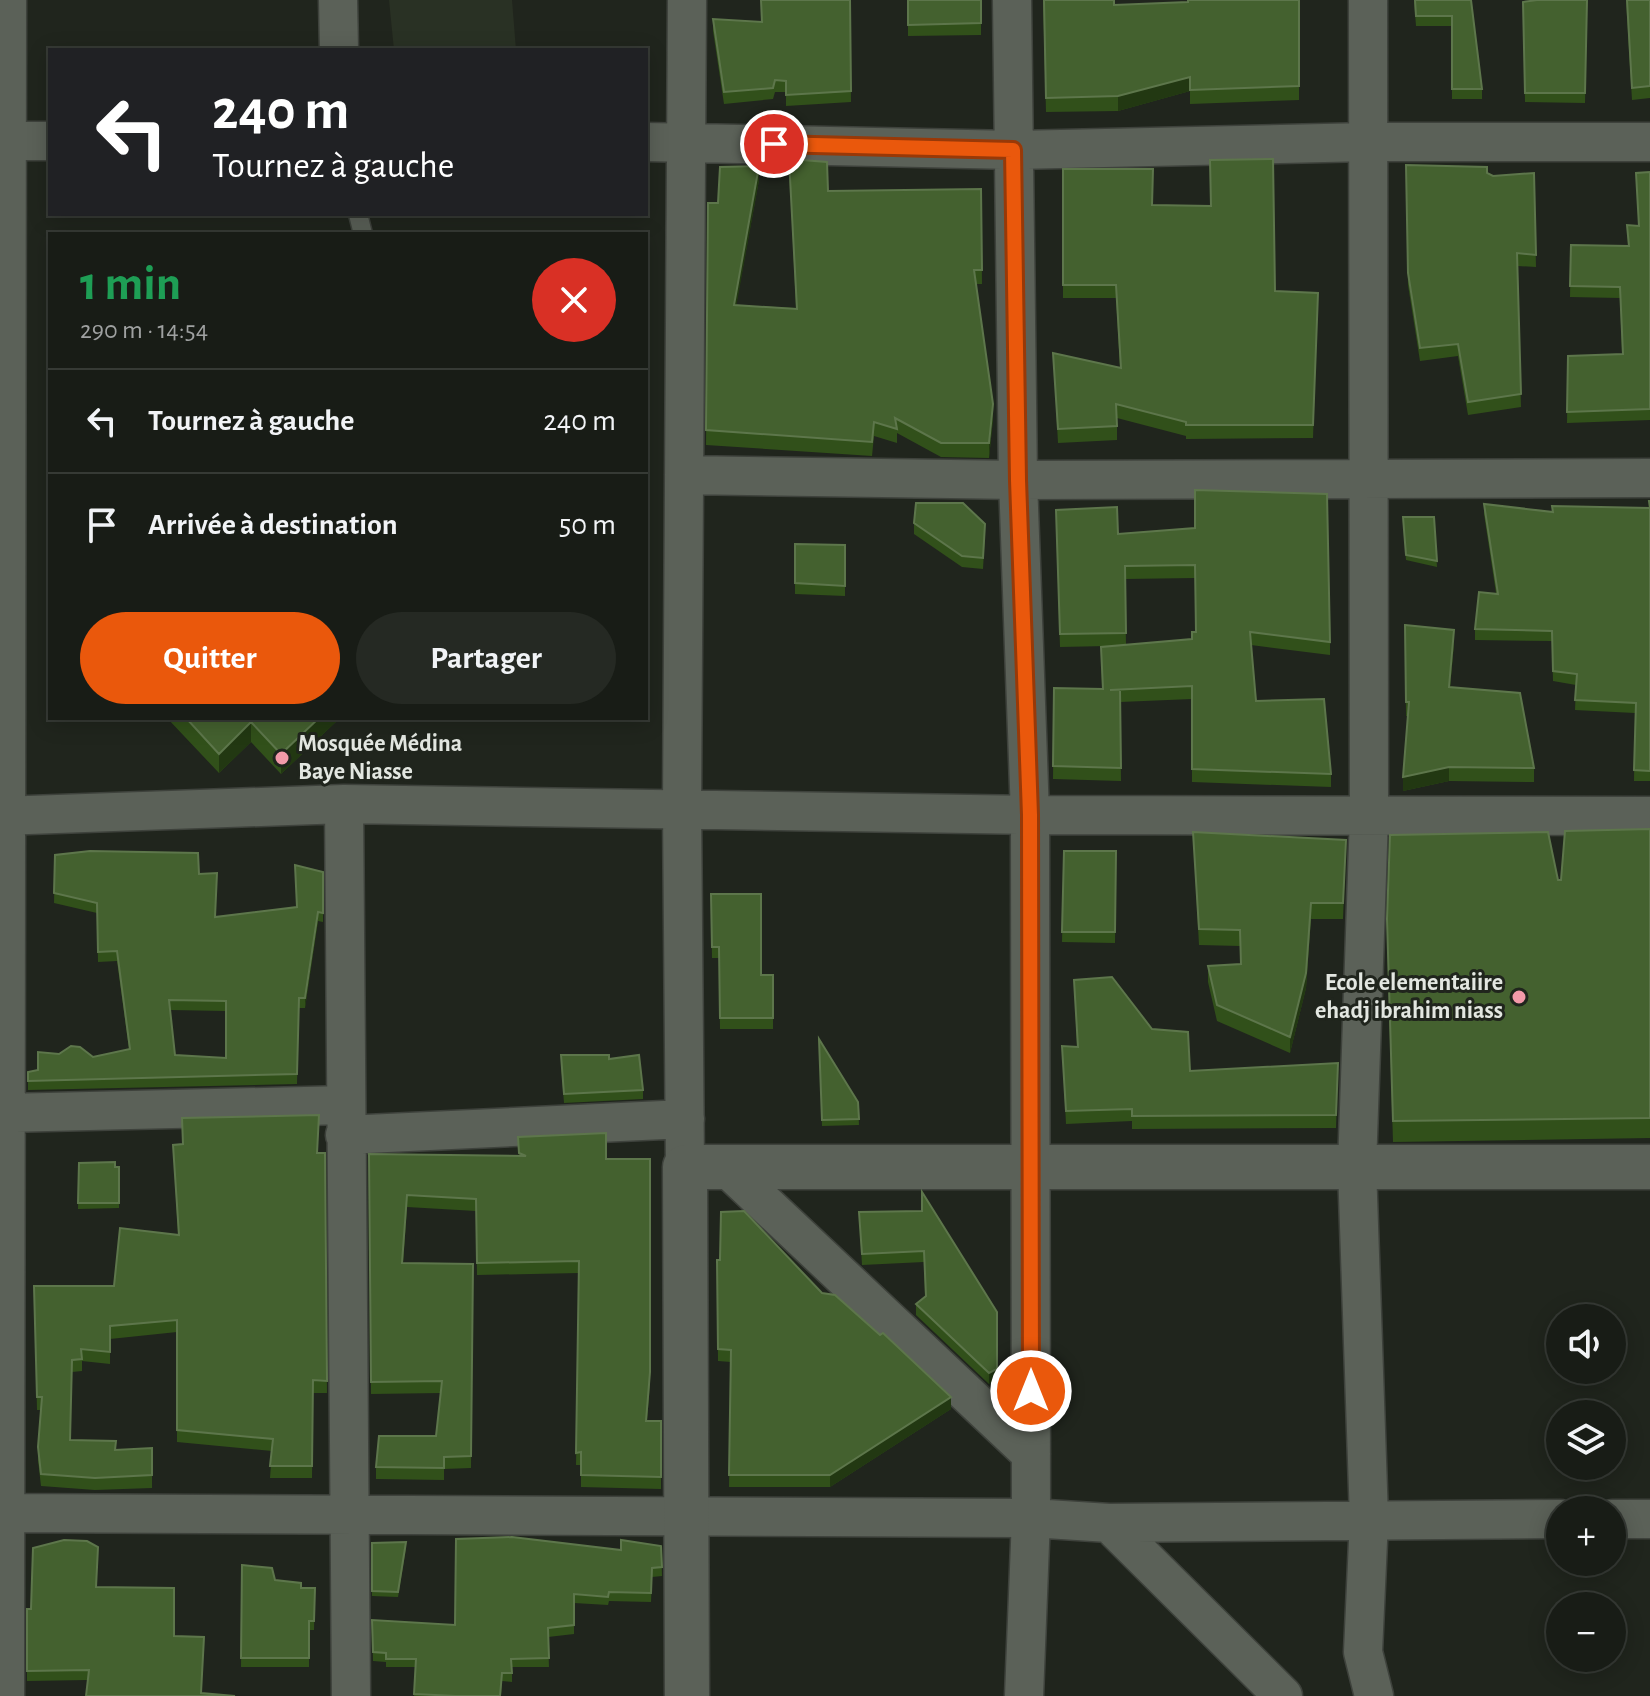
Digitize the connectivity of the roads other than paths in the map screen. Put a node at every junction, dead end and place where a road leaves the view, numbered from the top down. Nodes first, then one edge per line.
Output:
1 (7, 0) edge
2 (338, 0) edge
3 (687, 0) edge
4 (1012, 0) edge
5 (1368, 0) edge
6 (339, 48) edge
7 (4, 141) edge
8 (48, 141) edge
9 (648, 142) edge
10 (684, 142) junction
11 (1368, 142) junction
12 (1650, 142) edge
13 (1013, 150) junction
14 (3, 473) edge
15 (684, 475) junction
16 (1368, 477) junction
17 (1650, 478) edge
18 (1018, 480) junction
19 (344, 804) junction
20 (682, 808) junction
21 (1030, 815) junction
22 (3, 816) edge
23 (1369, 816) junction
24 (1650, 816) edge
25 (6, 1113) junction
26 (685, 1119) junction
27 (345, 1120) junction
28 (704, 1166) junction
29 (1357, 1167) junction
30 (1650, 1167) edge
31 (1030, 1169) junction
32 (3, 1180) edge
33 (1031, 1454) junction
34 (3, 1513) edge
35 (348, 1513) junction
36 (684, 1517) junction
37 (1031, 1518) junction
38 (1369, 1519) junction
39 (1546, 1519) edge
40 (1626, 1519) edge
41 (1650, 1519) edge
42 (1109, 1523) junction
43 (5, 1696) edge
44 (351, 1696) edge
45 (687, 1696) edge
46 (1024, 1696) edge
47 (1283, 1696) edge
48 (1374, 1696) edge

1 - 7 street
2 - 6 street
3 - 10 street
4 - 13 street
5 - 11 street
7 - 8 street
7 - 14 street
9 - 10 street
10 - 13 street
10 - 15 street
11 - 12 street
11 - 13 street
11 - 16 street
13 - 18 street
14 - 22 street
15 - 18 street
15 - 20 street
16 - 17 street
16 - 18 street
16 - 23 street
18 - 21 street
19 - 20 street
19 - 22 street
19 - 27 street
20 - 21 street
20 - 26 street
21 - 23 street
21 - 31 street
22 - 25 street
23 - 24 street
23 - 29 street
25 - 27 street
25 - 32 street
26 - 27 street
26 - 28 street
27 - 35 street
28 - 31 street
28 - 33 street
28 - 36 street
29 - 30 street
29 - 31 street
29 - 38 street
31 - 33 street
32 - 34 street
33 - 37 street
34 - 35 street
34 - 43 street
35 - 36 street
35 - 44 street
36 - 37 street
36 - 45 street
37 - 42 street
37 - 46 street
38 - 39 street
38 - 42 street
38 - 48 street
40 - 41 street
42 - 47 street

